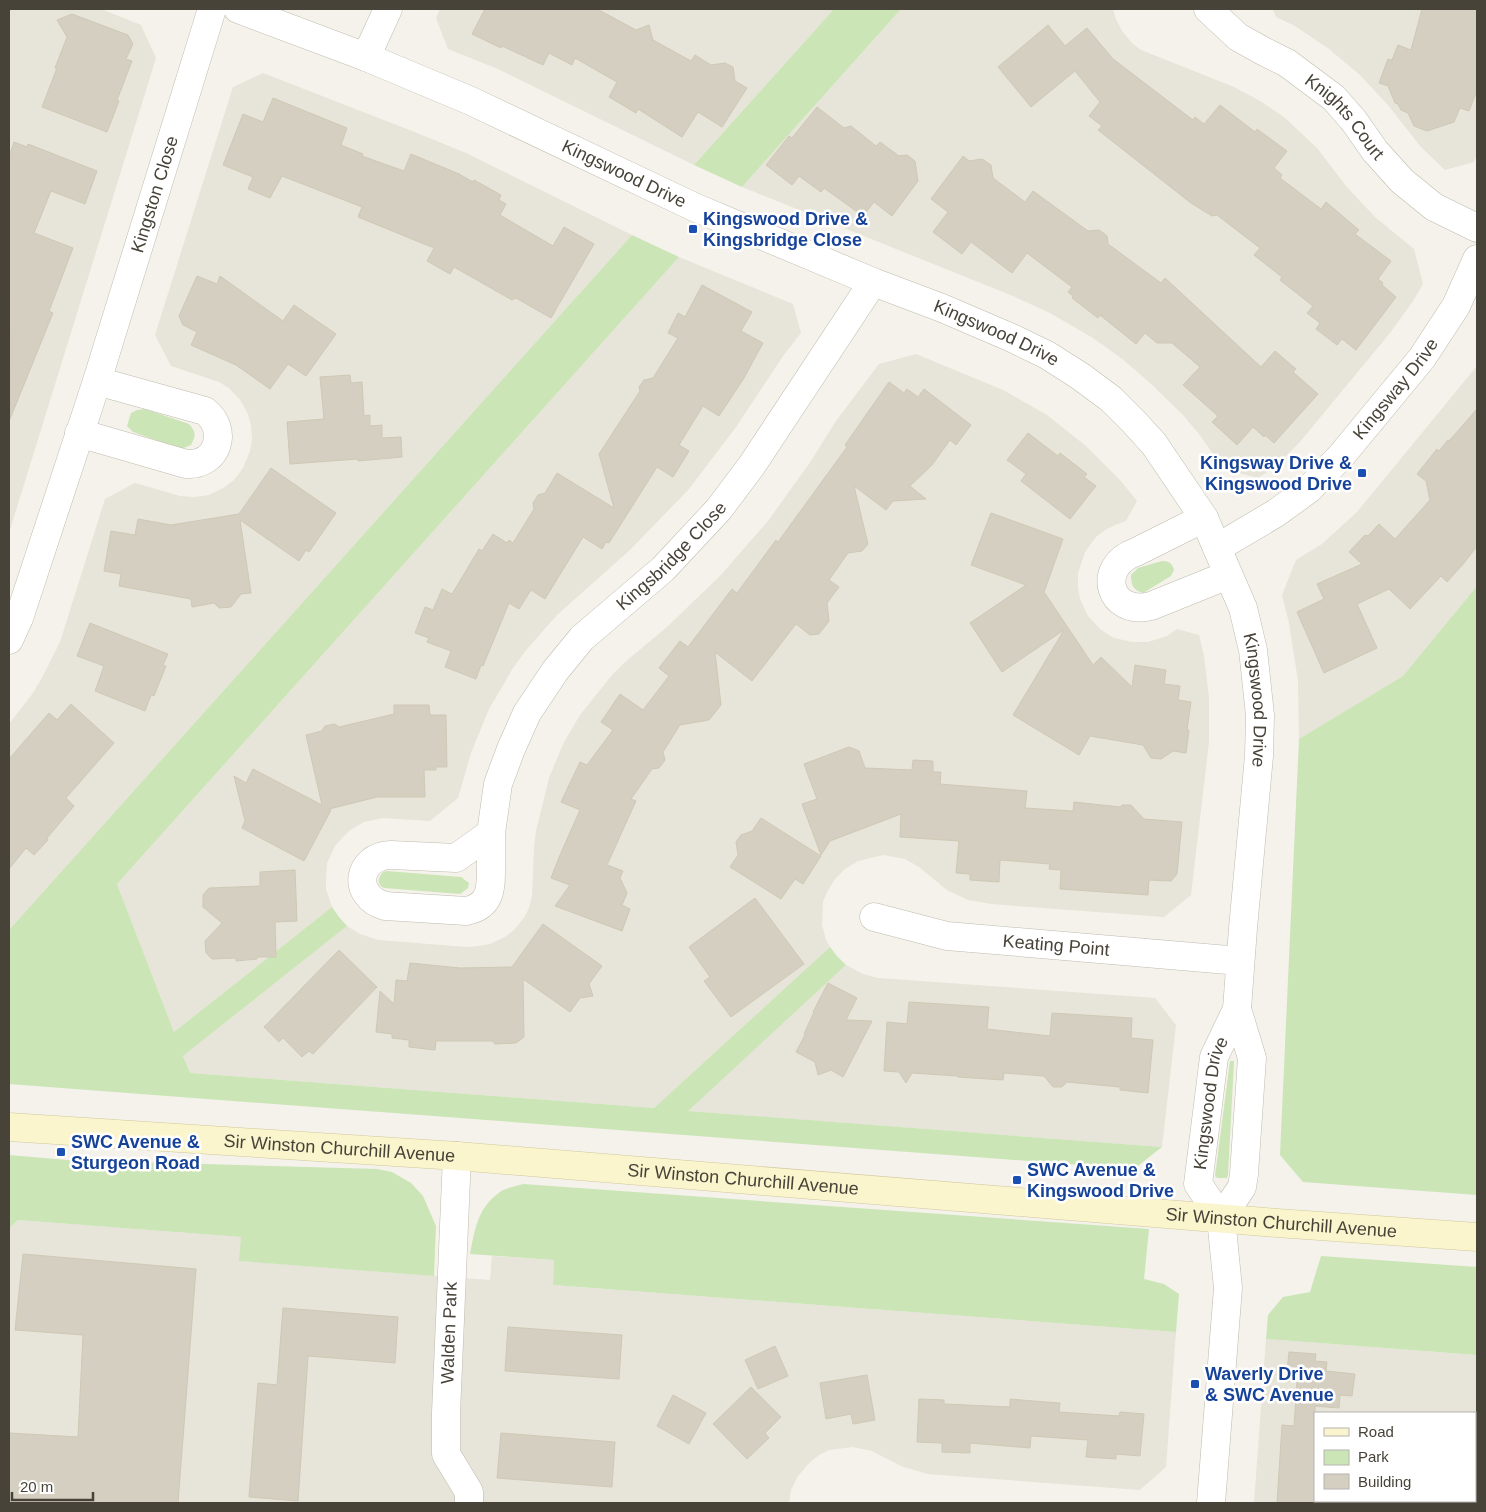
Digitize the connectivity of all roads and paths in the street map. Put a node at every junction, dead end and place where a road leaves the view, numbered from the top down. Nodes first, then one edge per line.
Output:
1 (212, 9) edge
2 (238, 9) edge
3 (388, 9) edge
4 (1208, 9) edge
5 (366, 56) junction
6 (1477, 228) edge
7 (1477, 259) edge
8 (873, 282) junction
9 (97, 381) junction
10 (79, 432) junction
11 (1204, 518) junction
12 (1216, 548) junction
13 (1228, 575) junction
14 (9, 640) edge
15 (491, 833) junction
16 (874, 917) dead end
17 (1240, 961) junction
18 (1237, 1008) junction
19 (10, 1127) edge
20 (457, 1156) junction
21 (1221, 1218) junction
22 (1477, 1237) edge
23 (469, 1503) edge
24 (1211, 1503) edge

1 - 9 street, Kingston Close
2 - 5 street, Kingswood Drive
3 - 5 street
4 - 6 street, Knights Court
5 - 8 street, Kingswood Drive
7 - 12 street, Kingsway Drive
8 - 11 street, Kingswood Drive
8 - 15 street, Kingsbridge Close
9 - 10 street, Kingston Close
9 - 10 street
10 - 14 street, Kingston Close
11 - 12 street, Kingswood Drive
11 - 13 street
12 - 13 street, Kingswood Drive
13 - 17 street, Kingswood Drive
15 - 15 street, Kingsbridge Close
16 - 17 street, Keating Point
17 - 18 street, Kingswood Drive
18 - 21 street, Kingswood Drive
18 - 21 street, Kingswood Drive
19 - 20 main road, Sir Winston Churchill Avenue
20 - 21 main road, Sir Winston Churchill Avenue
20 - 23 street, Walden Park
21 - 22 main road, Sir Winston Churchill Avenue
21 - 24 street

